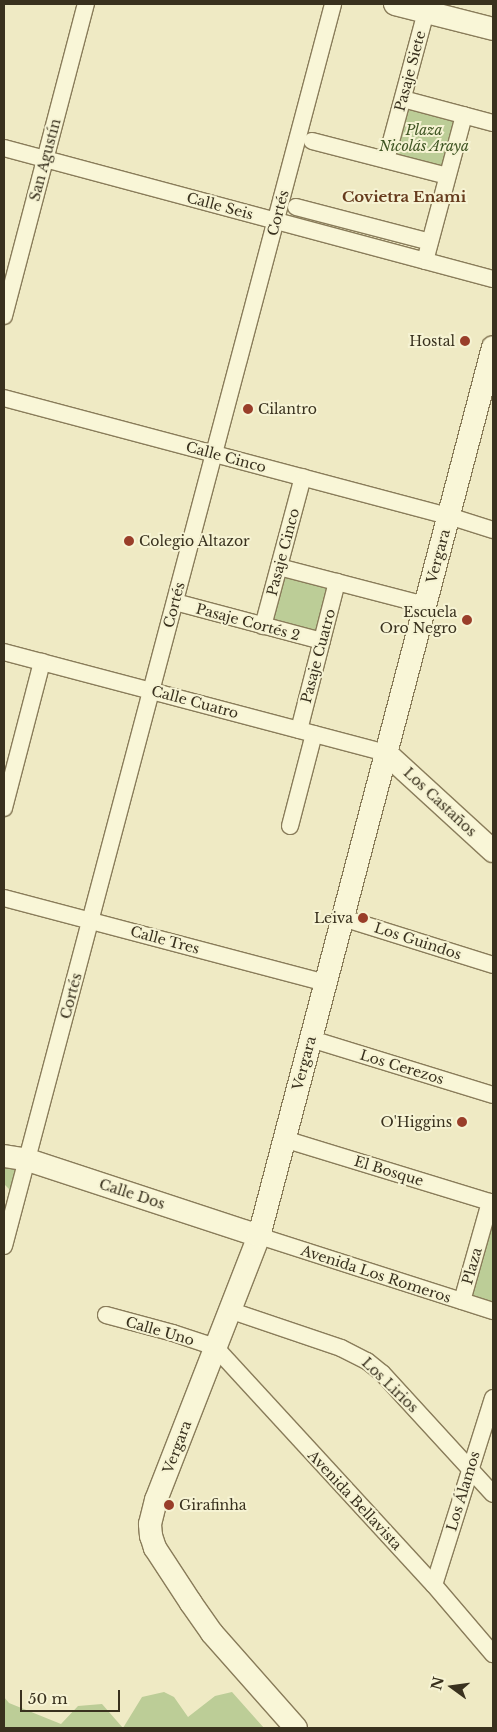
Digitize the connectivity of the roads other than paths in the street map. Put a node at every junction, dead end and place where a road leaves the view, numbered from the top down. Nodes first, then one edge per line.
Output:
1 (86, 4) edge
2 (333, 4) edge
3 (395, 4) edge
4 (426, 12) junction
5 (493, 29) edge
6 (402, 99) junction
7 (464, 115) junction
8 (493, 123) edge
9 (312, 140) dead end
10 (4, 148) edge
11 (45, 159) junction
12 (386, 160) junction
13 (447, 176) junction
14 (296, 207) dead end
15 (276, 221) junction
16 (430, 242) junction
17 (425, 261) junction
18 (493, 279) edge
19 (4, 316) edge
20 (492, 356) edge
21 (4, 398) edge
22 (214, 454) junction
23 (303, 477) junction
24 (449, 516) junction
25 (493, 530) edge
26 (279, 566) junction
27 (338, 582) junction
28 (175, 602) junction
29 (425, 605) junction
30 (263, 626) junction
31 (322, 641) junction
32 (4, 652) edge
33 (42, 662) junction
34 (152, 691) junction
35 (306, 732) junction
36 (386, 753) junction
37 (9, 765) edge
38 (6, 788) edge
39 (4, 808) edge
40 (290, 826) dead end
41 (493, 851) edge
42 (4, 898) edge
43 (343, 918) junction
44 (91, 921) junction
45 (493, 965) edge
46 (326, 983) junction
47 (311, 1039) junction
48 (493, 1095) edge
49 (284, 1139) junction
50 (4, 1156) edge
51 (28, 1160) junction
52 (10, 1201) edge
53 (492, 1202) edge
54 (259, 1236) junction
55 (4, 1246) edge
56 (462, 1301) junction
57 (229, 1310) junction
58 (493, 1311) edge
59 (106, 1315) dead end
60 (215, 1348) junction
61 (493, 1398) edge
62 (470, 1467) junction
63 (493, 1494) edge
64 (434, 1585) junction
65 (493, 1654) edge
66 (296, 1728) edge

1 - 11 street, San Agustín
2 - 15 street, Cortés
3 - 4 street
4 - 5 street
4 - 6 street, Pasaje Siete
6 - 7 street
6 - 12 street, Pasaje Siete
7 - 8 street
7 - 13 street
9 - 12 street
10 - 11 street, Calle Seis
11 - 15 street, Calle Seis
11 - 19 street, San Agustín
12 - 13 street
13 - 16 street
14 - 16 street
15 - 17 street, Calle Seis
15 - 22 street, Cortés
16 - 17 street
17 - 18 street, Calle Seis
20 - 24 street, Vergara
21 - 22 street, Calle Cinco
22 - 23 street, Calle Cinco
22 - 28 street, Cortés
23 - 24 street, Calle Cinco
23 - 26 street, Pasaje Cinco
24 - 25 street, Calle Cinco
24 - 29 street, Vergara
26 - 27 street
26 - 30 street, Pasaje Cinco
27 - 29 street
27 - 31 street, Pasaje Cuatro
28 - 30 street, Pasaje Cortés 2
28 - 34 street, Cortés
29 - 36 street, Vergara
30 - 31 street, Pasaje Cortés 2
31 - 35 street, Pasaje Cuatro
32 - 33 street, Calle Cuatro
33 - 34 street, Calle Cuatro
33 - 37 street
34 - 35 street, Calle Cuatro
34 - 44 street, Cortés
35 - 36 street, Calle Cuatro
35 - 40 street, Pasaje Cuatro
36 - 41 street, Los Castaños
36 - 43 street, Vergara
37 - 38 street
38 - 39 street
42 - 44 street, Calle Tres
43 - 45 street, Los Guindos
43 - 46 street, Vergara
44 - 46 street, Calle Tres
44 - 51 street, Cortés
46 - 47 street, Vergara
47 - 48 street, Los Cerezos
47 - 49 street, Vergara
49 - 53 street, El Bosque
49 - 54 street, Vergara
50 - 51 street, Calle Dos
51 - 52 street, Cortés
51 - 54 street, Calle Dos
52 - 55 street, Cortés
53 - 56 street, Plaza
54 - 56 street, Avenida Los Romeros
54 - 57 street, Vergara
56 - 58 street, Avenida Los Romeros
57 - 60 street, Vergara
57 - 62 street, Los Lirios
59 - 60 street, Calle Uno
60 - 64 street, Avenida Bellavista
60 - 66 street, Vergara
61 - 62 street, Los Álamos
62 - 63 street, Los Lirios
62 - 64 street, Los Álamos
64 - 65 street, Avenida Bellavista

